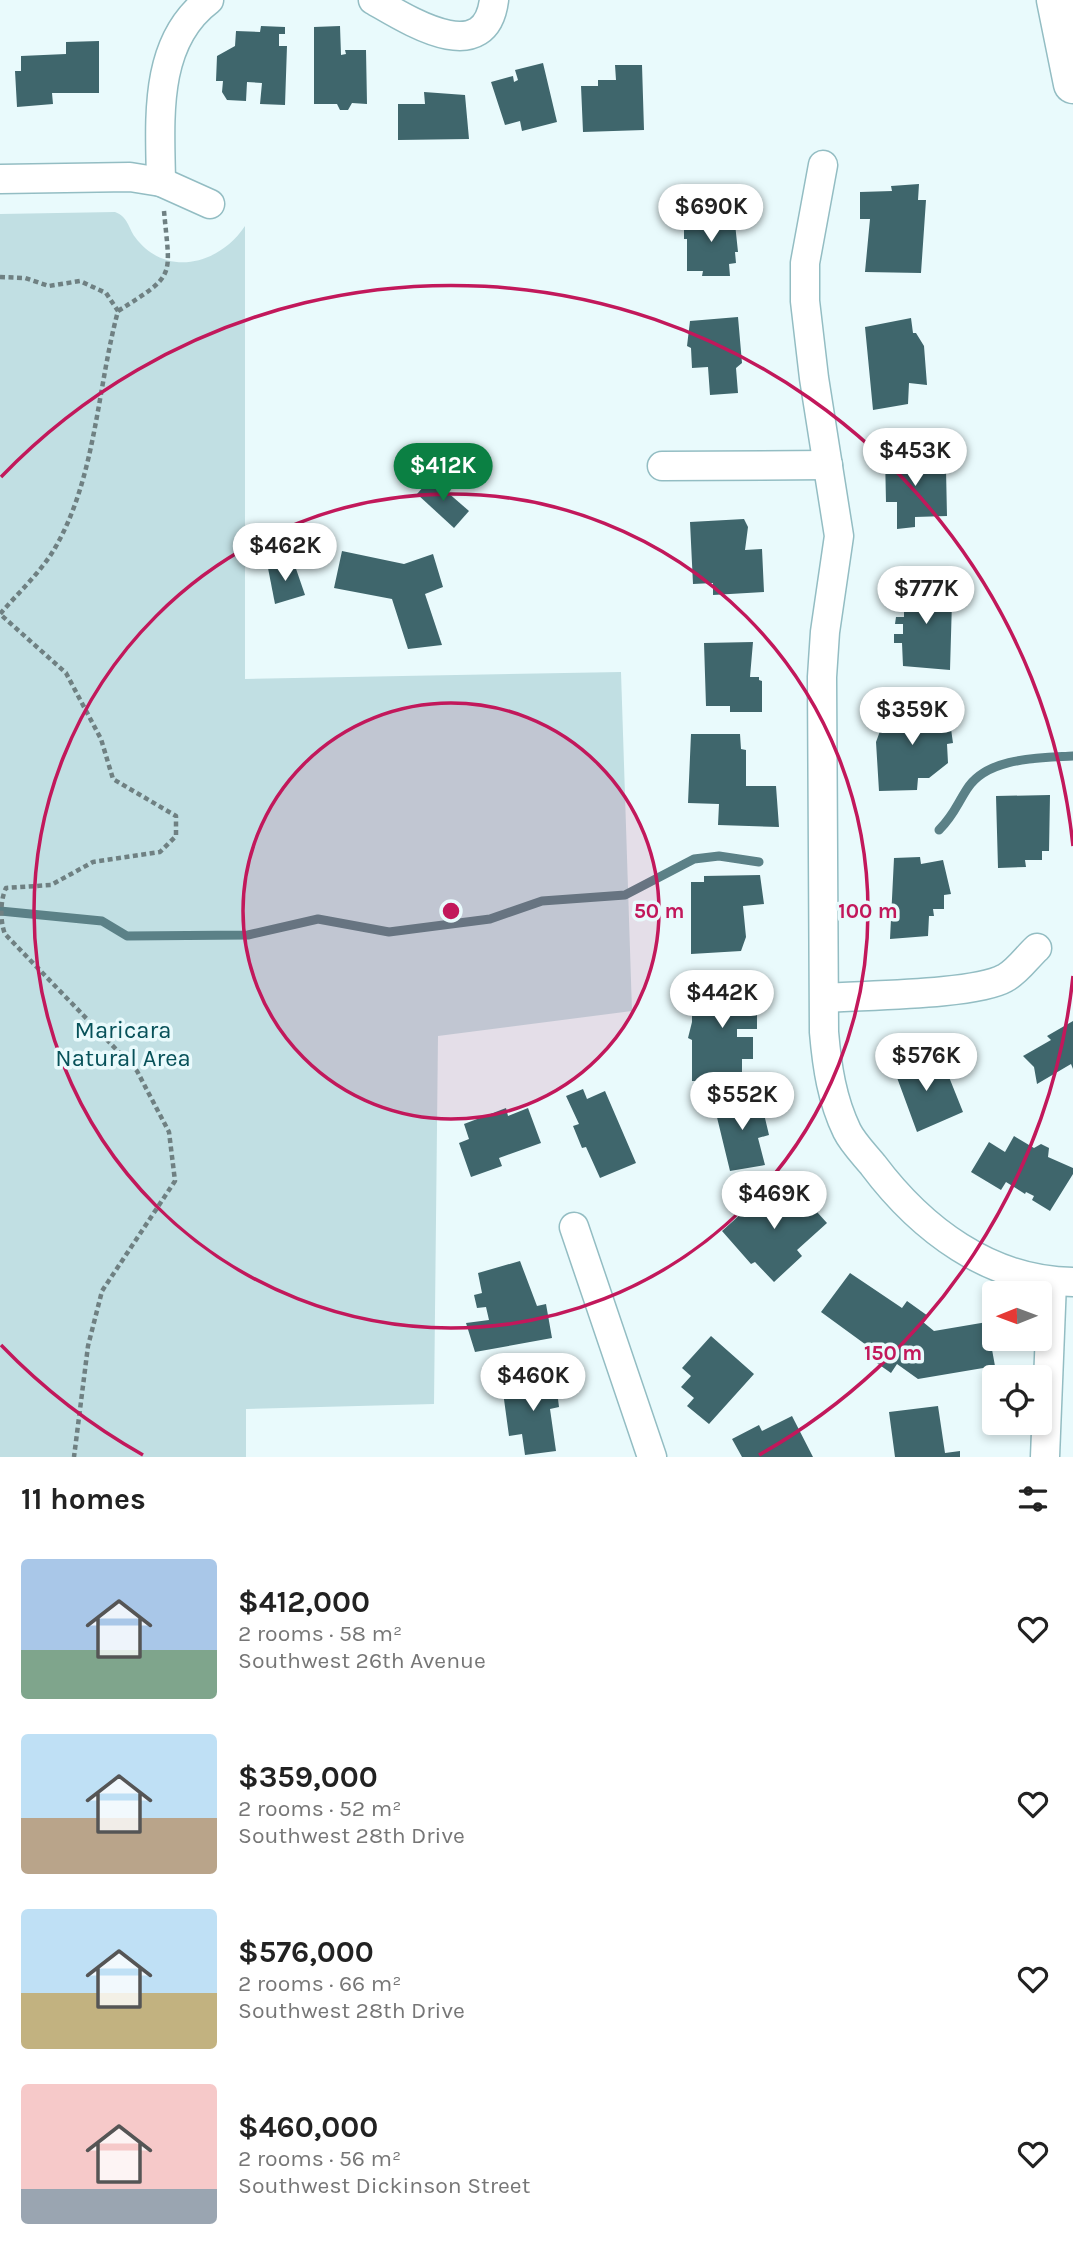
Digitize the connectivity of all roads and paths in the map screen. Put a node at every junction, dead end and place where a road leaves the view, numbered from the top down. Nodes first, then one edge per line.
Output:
1 (209, 0) edge
2 (373, 0) edge
3 (494, 0) edge
4 (1056, 0) edge
5 (1073, 84) edge
6 (823, 166) dead end
7 (0, 178) edge
8 (161, 182) junction
9 (210, 204) dead end
10 (0, 277) edge
11 (118, 311) junction
12 (828, 465) junction
13 (662, 466) dead end
14 (1037, 948) dead end
15 (825, 998) junction
16 (573, 1227) dead end
17 (1063, 1282) edge
18 (74, 1457) edge
19 (652, 1457) edge
20 (1045, 1457) edge

1 - 8 street
2 - 3 street
4 - 5 street
6 - 12 street
7 - 8 street
8 - 9 street
8 - 11 path
10 - 11 path
11 - 18 path
12 - 13 street
12 - 15 street
14 - 15 street
15 - 17 street
16 - 19 street
17 - 20 street

